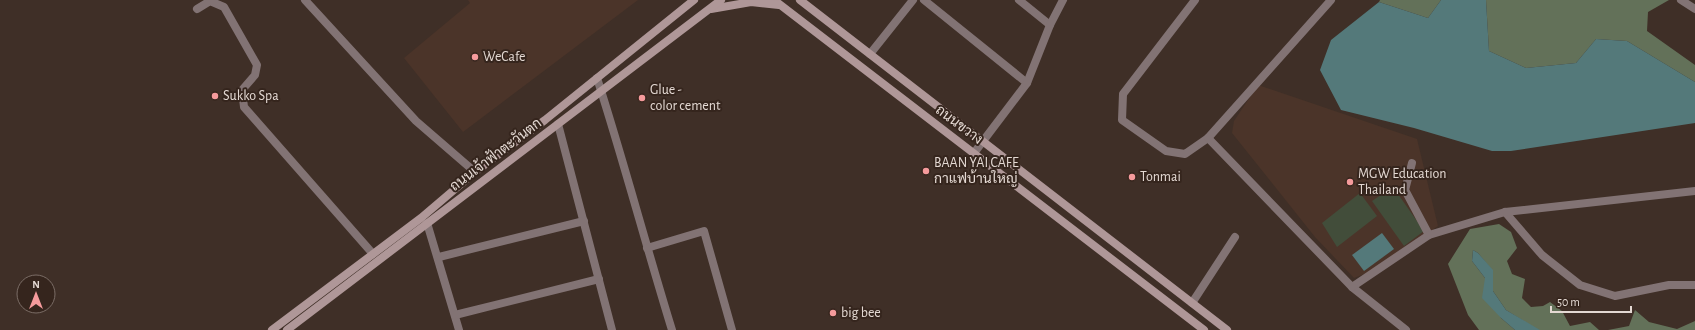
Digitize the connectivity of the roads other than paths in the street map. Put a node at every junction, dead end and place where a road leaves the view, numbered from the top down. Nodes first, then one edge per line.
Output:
1 (305, 0) edge
2 (694, 0) edge
3 (721, 0) edge
4 (774, 0) edge
5 (800, 0) edge
6 (913, 0) edge
7 (924, 0) edge
8 (1019, 0) edge
9 (1063, 0) edge
10 (1195, 0) edge
11 (1331, 0) edge
12 (1682, 0) edge
13 (782, 6) junction
14 (197, 9) dead end
15 (709, 9) junction
16 (1695, 9) edge
17 (1050, 25) junction
18 (870, 54) junction
19 (597, 78) junction
20 (1027, 83) junction
21 (601, 91) junction
22 (558, 124) junction
23 (1208, 138) junction
24 (983, 141) junction
25 (974, 153) junction
26 (1412, 163) dead end
27 (475, 172) junction
28 (1695, 191) edge
29 (1505, 212) junction
30 (584, 221) junction
31 (428, 223) junction
32 (1430, 235) junction
33 (1235, 237) dead end
34 (647, 248) junction
35 (373, 254) junction
36 (439, 257) junction
37 (599, 279) junction
38 (1695, 285) edge
39 (1352, 287) junction
40 (1192, 303) junction
41 (455, 315) junction
42 (272, 330) edge
43 (287, 330) edge
44 (459, 330) edge
45 (612, 330) edge
46 (672, 330) edge
47 (732, 330) edge
48 (1204, 330) edge
49 (1228, 330) edge
50 (1406, 330) edge

1 - 27 street
2 - 19 main road, ถนนเจ้าฟ้าตะวันตก
3 - 15 main road, ถนนเจ้าฟ้าตะวันตก
4 - 13 main road, ถนนขวาง
5 - 18 main road, ถนนขวาง
6 - 18 street
7 - 20 street
8 - 17 street
9 - 17 street
10 - 23 street
11 - 23 street
12 - 16 street
13 - 15 main road
13 - 25 main road, ถนนขวาง
14 - 35 street
15 - 21 main road, ถนนเจ้าฟ้าตะวันตก
17 - 20 street
18 - 24 main road, ถนนขวาง
19 - 21 street
19 - 27 main road, ถนนเจ้าฟ้าตะวันตก
20 - 24 street
21 - 22 main road, ถนนเจ้าฟ้าตะวันตก
21 - 34 street
22 - 30 street
22 - 31 main road, ถนนเจ้าฟ้าตะวันตก
23 - 39 street
24 - 25 street
24 - 40 main road, ถนนขวาง
25 - 48 main road, ถนนขวาง
26 - 32 street
27 - 35 main road, ถนนเจ้าฟ้าตะวันตก
28 - 29 street
29 - 32 street
29 - 38 street
30 - 36 street
30 - 37 street
31 - 36 street
31 - 43 main road, ถนนเจ้าฟ้าตะวันตก
32 - 39 street
33 - 40 street
34 - 46 street
34 - 47 street
35 - 42 main road, ถนนเจ้าฟ้าตะวันตก
36 - 41 street
37 - 41 street
37 - 45 street
39 - 50 street
40 - 49 main road, ถนนขวาง
41 - 44 street

